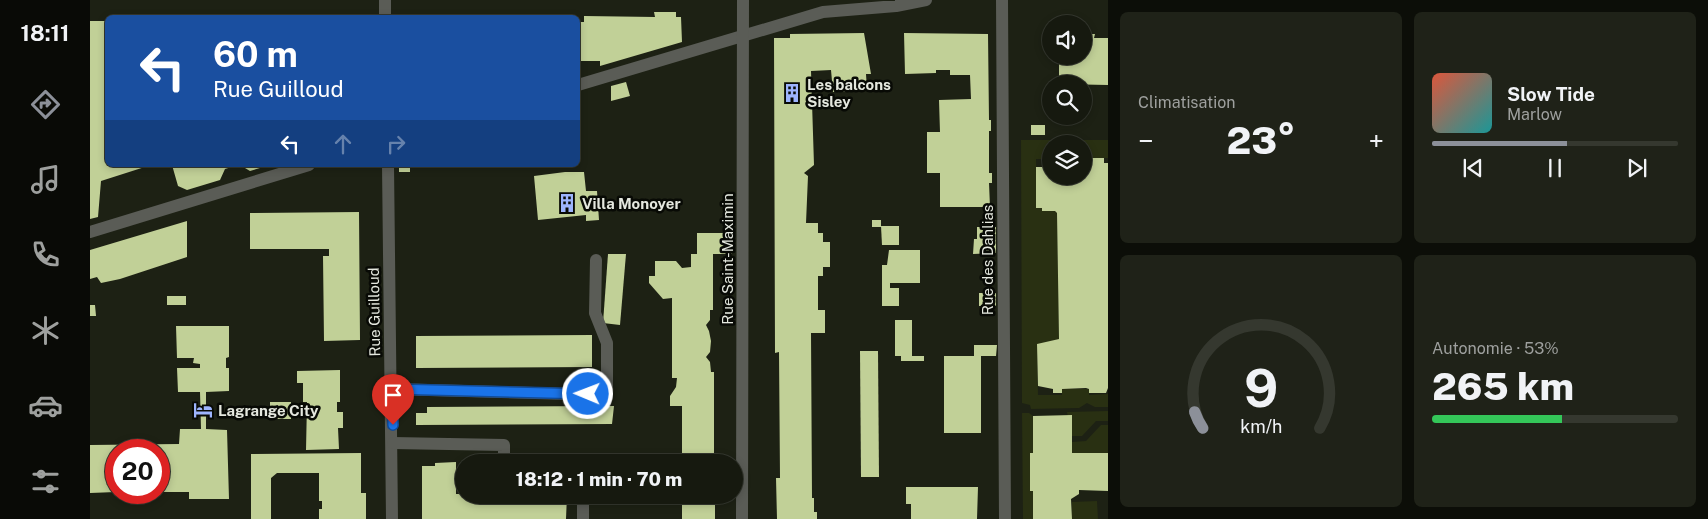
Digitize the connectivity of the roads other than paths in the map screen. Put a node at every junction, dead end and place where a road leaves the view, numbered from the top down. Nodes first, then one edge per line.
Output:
1 (385, 0) edge
2 (743, 0) edge
3 (926, 0) edge
4 (1002, 0) edge
5 (385, 15) edge
6 (744, 34) junction
7 (580, 84) edge
8 (302, 167) edge
9 (388, 167) edge
10 (90, 232) edge
11 (596, 260) dead end
12 (392, 389) junction
13 (393, 443) junction
14 (504, 454) edge
15 (583, 504) edge
16 (392, 519) edge
17 (583, 519) edge
18 (742, 519) edge
19 (1005, 519) edge

1 - 5 street
2 - 6 street, Rue Saint-Maximin
3 - 6 street
4 - 19 street, Rue des Dahlias
6 - 7 street
6 - 18 street, Rue Saint-Maximin
8 - 10 street
9 - 12 street, Rue Guilloud
11 - 12 street
12 - 13 street, Rue Guilloud
13 - 14 street
13 - 16 street, Rue Guilloud
15 - 17 street

